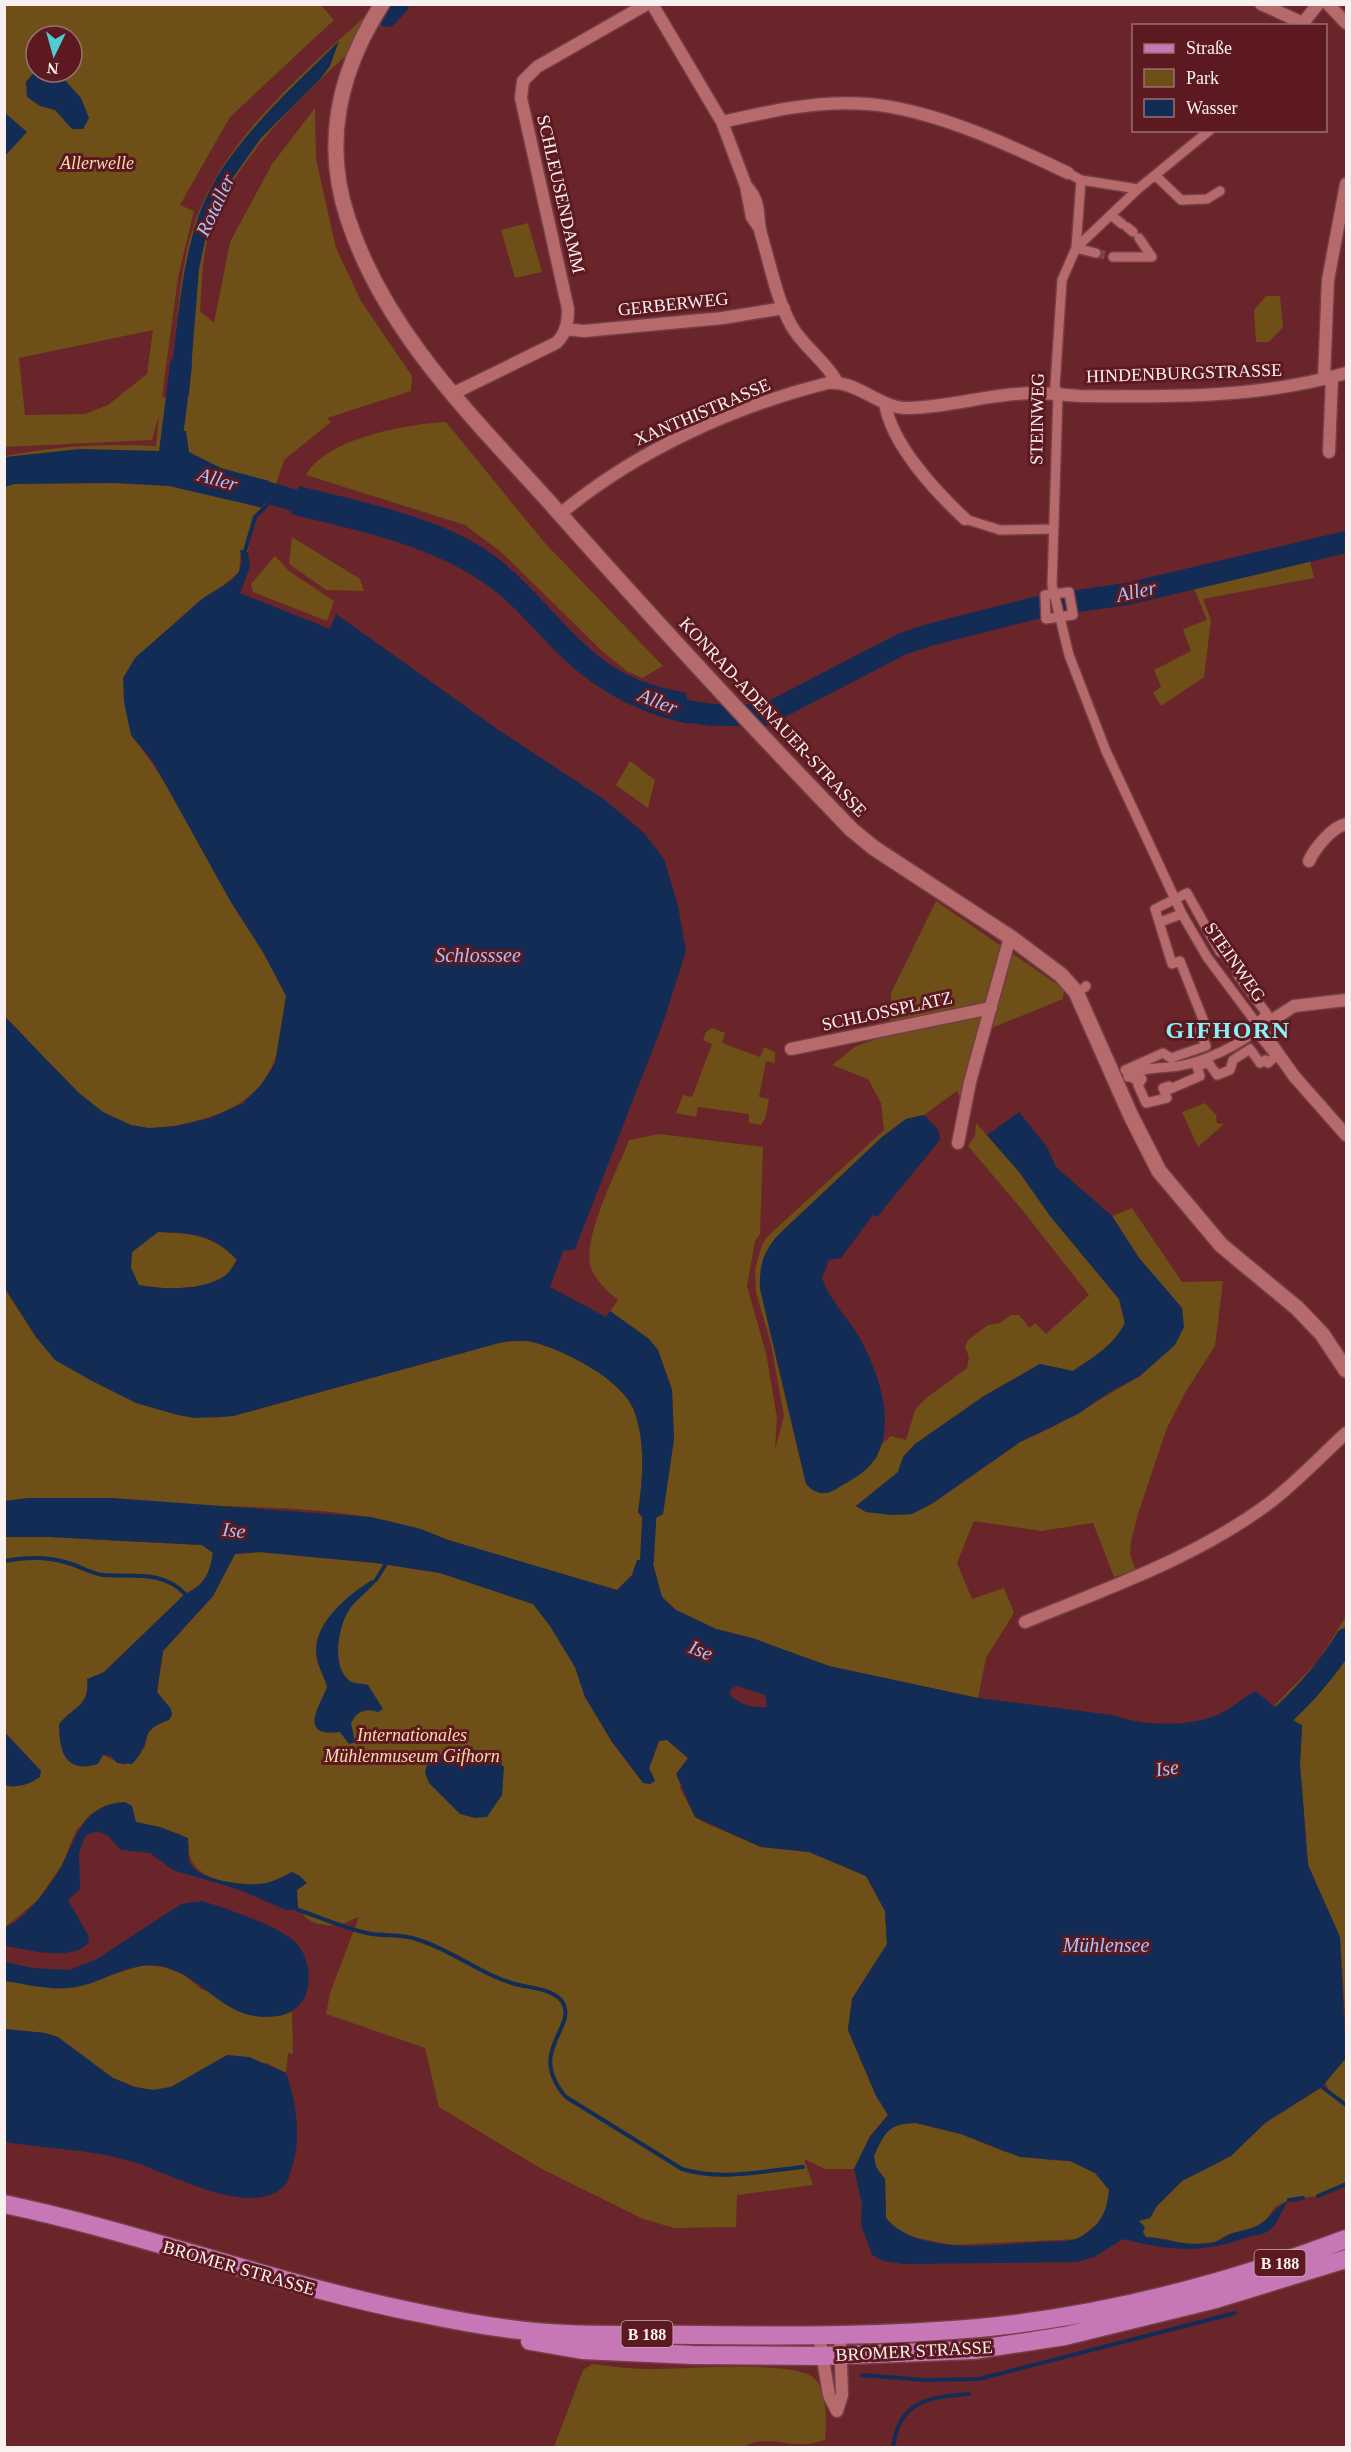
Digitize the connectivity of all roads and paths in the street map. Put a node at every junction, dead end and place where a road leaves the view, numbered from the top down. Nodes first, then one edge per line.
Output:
1 (382, 4) edge
2 (647, 4) edge
3 (652, 4) edge
4 (1261, 4) edge
5 (1318, 4) edge
6 (1328, 4) edge
7 (1347, 23) edge
8 (1303, 24) edge
9 (722, 122) junction
10 (1208, 132) edge
11 (1068, 173) joint
12 (1156, 176) junction
13 (1081, 180) junction
14 (1347, 184) edge
15 (1138, 189) junction
16 (1220, 191) dead end
17 (1111, 215) junction
18 (1076, 248) junction
19 (1096, 253) tunnel mouth
20 (1113, 257) tunnel mouth
21 (784, 308) junction
22 (566, 329) junction
23 (1347, 373) edge
24 (1328, 378) junction
25 (837, 382) junction
26 (452, 393) junction
27 (1058, 394) junction
28 (885, 403) junction
29 (1329, 452) dead end
30 (560, 514) junction
31 (965, 519) joint
32 (1052, 529) junction
33 (1053, 594) junction
34 (1058, 618) junction
35 (1347, 824) edge
36 (1309, 861) dead end
37 (1175, 900) junction
38 (1182, 914) junction
39 (1160, 922) junction
40 (1010, 937) junction
41 (1218, 949) junction
42 (1207, 957) junction
43 (1347, 1000) edge
44 (991, 1008) junction
45 (1257, 1028) junction
46 (790, 1049) dead end
47 (1130, 1076) junction
48 (1347, 1135) edge
49 (958, 1143) dead end
50 (1347, 1370) edge
51 (1347, 1433) edge
52 (1025, 1622) dead end
53 (4, 2204) edge
54 (1347, 2240) edge
55 (1347, 2259) edge
56 (474, 2324) junction
57 (840, 2334) junction
58 (819, 2335) junction
59 (842, 2355) junction
60 (822, 2356) junction

1 - 26 street, KONRAD-ADENAUER-STRASSE
2 - 22 street, SCHLEUSENDAMM
3 - 9 street
4 - 8 street
5 - 8 street
6 - 7 street
9 - 11 street
9 - 21 street
10 - 12 street, STEINWEG
11 - 13 street
12 - 15 street, STEINWEG
12 - 16 street
13 - 15 street
13 - 18 street, STEINWEG
14 - 24 street
15 - 17 street, STEINWEG
17 - 18 street, STEINWEG
17 - 20 street
18 - 19 street
18 - 27 street, STEINWEG
21 - 22 street, GERBERWEG
21 - 25 street
22 - 26 street
23 - 24 street, HINDENBURGSTRASSE
24 - 27 street, HINDENBURGSTRASSE
24 - 29 street
25 - 28 street, HINDENBURGSTRASSE
25 - 30 street, XANTHISTRASSE
26 - 30 street, KONRAD-ADENAUER-STRASSE
27 - 28 street, HINDENBURGSTRASSE
27 - 32 street, STEINWEG
28 - 31 street
30 - 40 street, KONRAD-ADENAUER-STRASSE
31 - 32 street
32 - 33 street, STEINWEG
33 - 34 street, STEINWEG
33 - 34 street
34 - 37 street, STEINWEG
35 - 36 street
37 - 38 street, STEINWEG
37 - 39 street
37 - 41 street
38 - 39 street, STEINWEG
38 - 42 street, STEINWEG
39 - 47 street
40 - 44 street
40 - 50 street, KONRAD-ADENAUER-STRASSE
41 - 42 street
41 - 45 street
42 - 45 street, STEINWEG
43 - 45 street
44 - 46 street, SCHLOSSPLATZ
44 - 49 street
45 - 47 street
45 - 47 street, STEINWEG
45 - 48 street
51 - 52 street
53 - 56 main road, BROMER STRASSE / B 188
54 - 57 main road, BROMER STRASSE / B 188
55 - 59 main road, BROMER STRASSE / B 188
56 - 58 main road, BROMER STRASSE / B 188
56 - 60 main road, BROMER STRASSE / B 188
57 - 58 main road, BROMER STRASSE / B 188
57 - 59 street
58 - 60 street
59 - 60 main road, BROMER STRASSE / B 188
59 - 60 street

